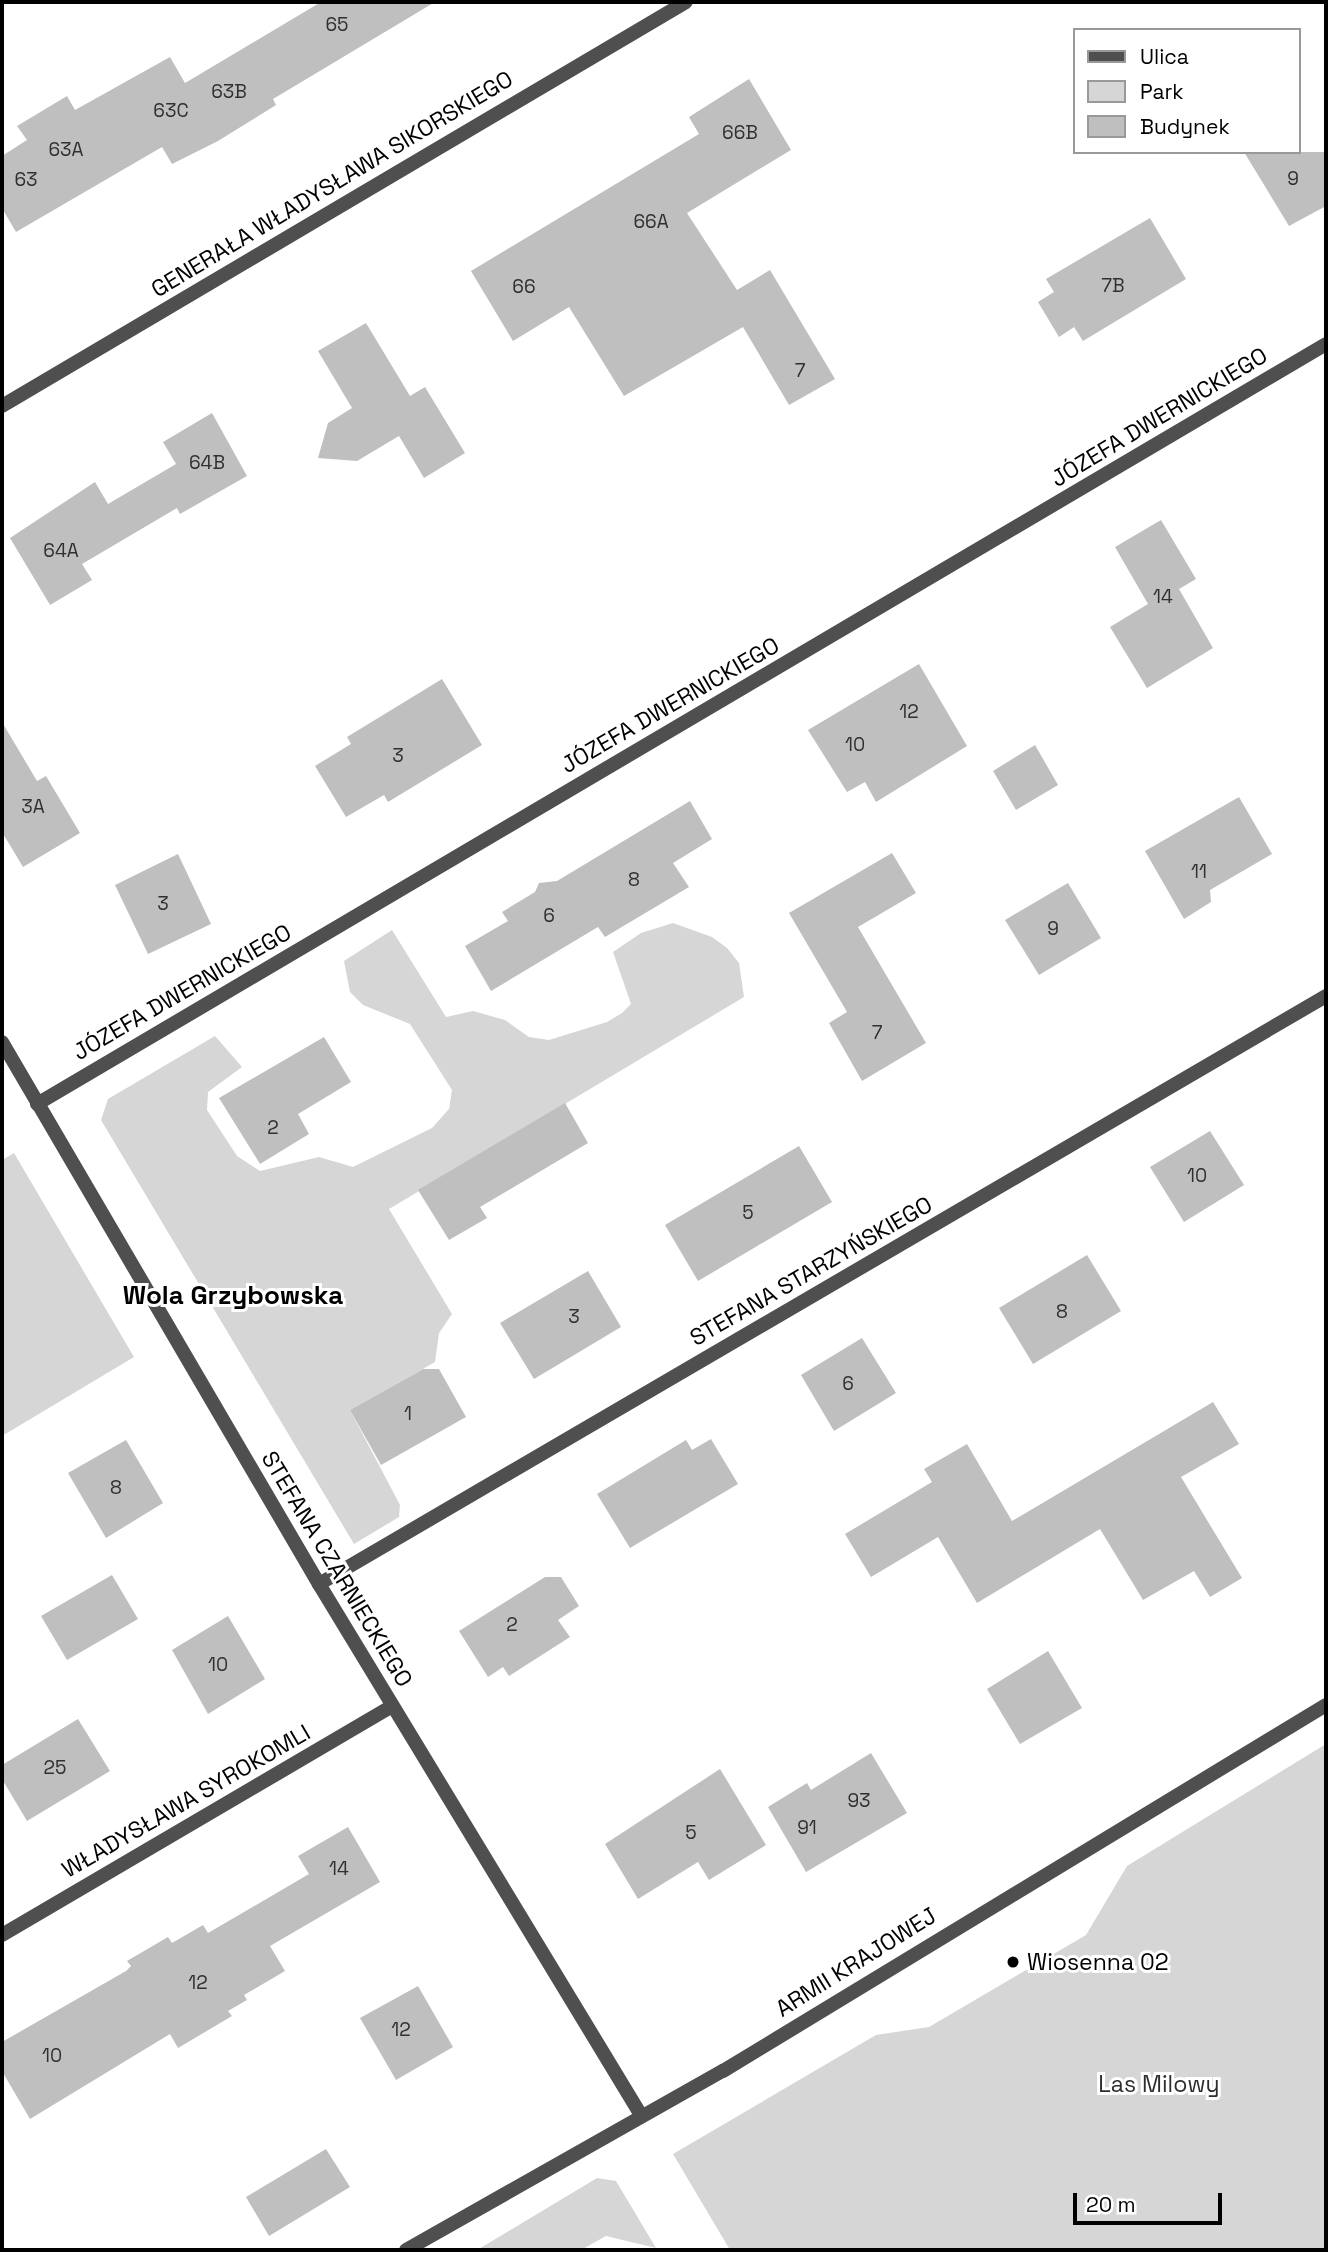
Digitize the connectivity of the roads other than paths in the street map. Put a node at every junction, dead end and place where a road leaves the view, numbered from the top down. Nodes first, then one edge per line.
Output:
1 (686, 2) edge
2 (1326, 344) edge
3 (2, 406) edge
4 (1326, 996) edge
5 (2, 1042) edge
6 (37, 1104) junction
7 (319, 1584) junction
8 (1326, 1705) edge
9 (392, 1706) junction
10 (2, 1935) edge
11 (641, 2115) junction
12 (406, 2250) edge

1 - 3 street, GENERAŁA WŁADYSŁAWA SIKORSKIEGO
2 - 6 street, JÓZEFA DWERNICKIEGO
4 - 7 street, STEFANA STARZYŃSKIEGO
5 - 6 street, STEFANA CZARNIECKIEGO
6 - 7 street, STEFANA CZARNIECKIEGO
7 - 9 street, STEFANA CZARNIECKIEGO
8 - 11 street, ARMII KRAJOWEJ
9 - 10 street, WŁADYSŁAWA SYROKOMLI
9 - 11 street, STEFANA CZARNIECKIEGO
11 - 12 street, ARMII KRAJOWEJ

